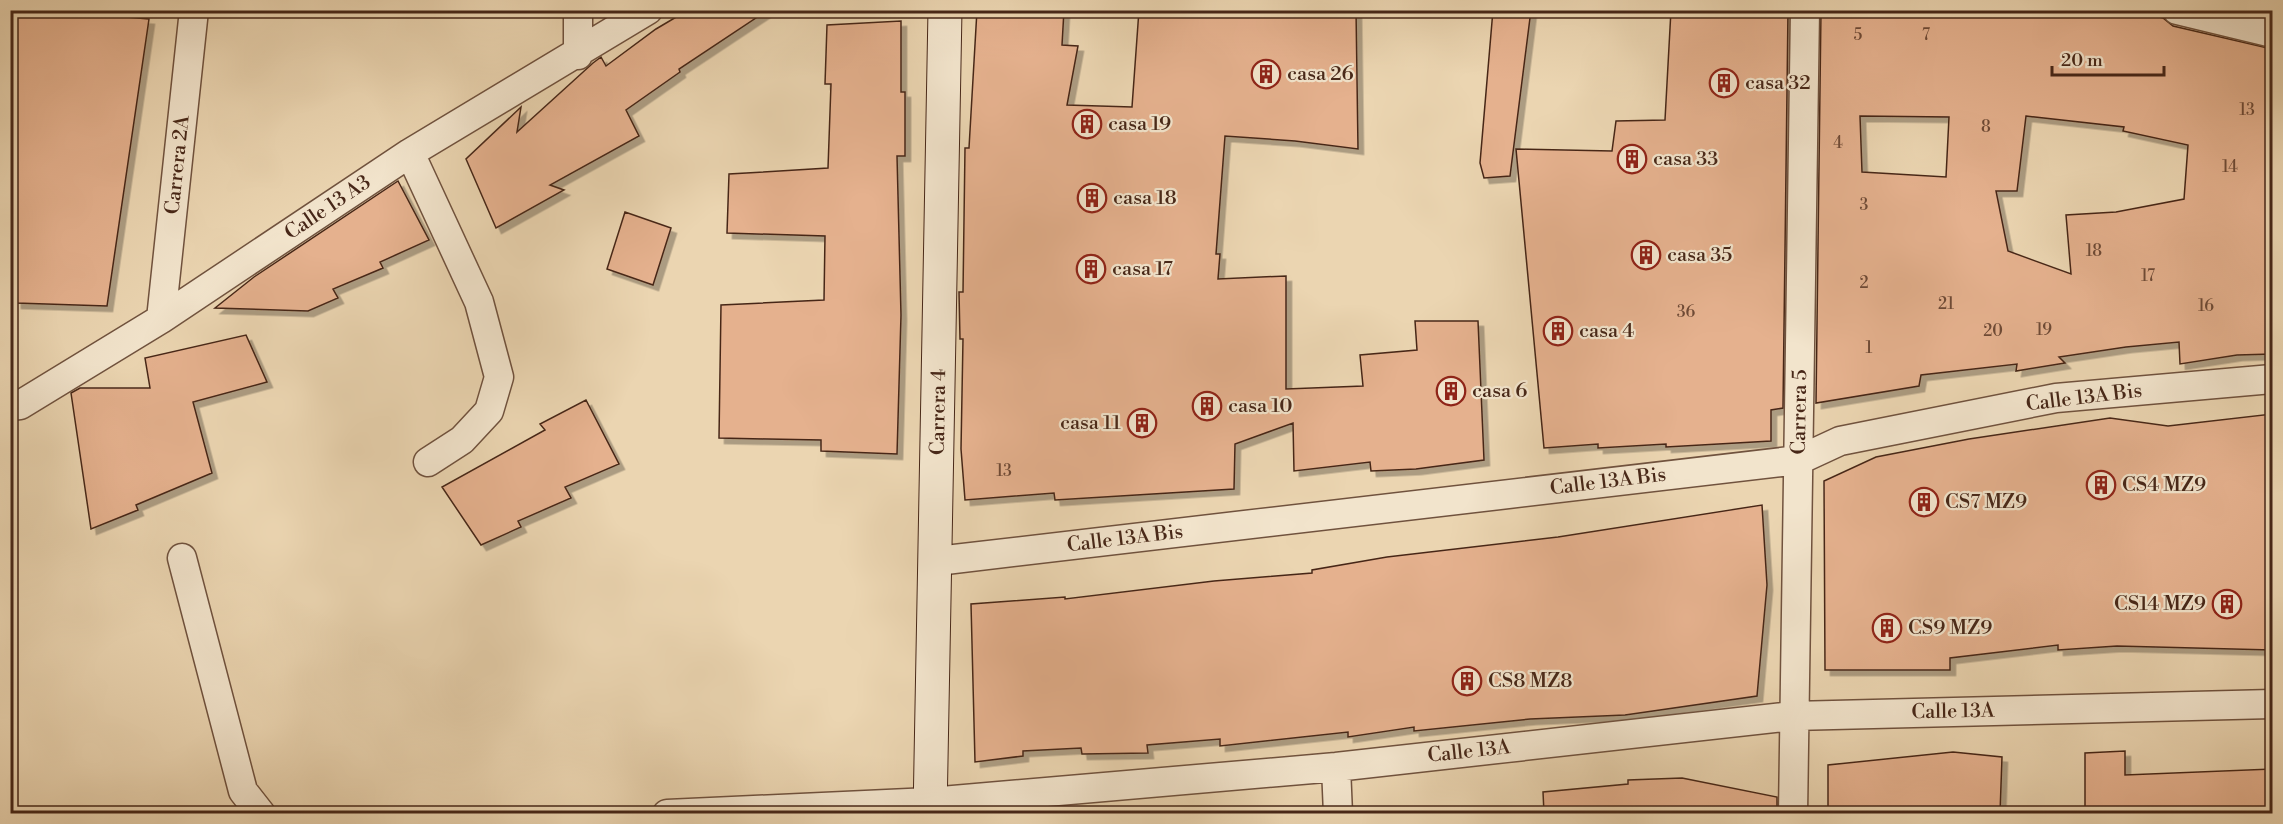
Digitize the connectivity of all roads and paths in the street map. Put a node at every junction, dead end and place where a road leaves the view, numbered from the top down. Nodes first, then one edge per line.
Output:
1 (194, 10) edge
2 (578, 10) edge
3 (648, 10) edge
4 (945, 10) edge
5 (1805, 10) edge
6 (2177, 10) edge
7 (2272, 33) edge
8 (578, 55) junction
9 (410, 153) junction
10 (161, 319) junction
11 (2272, 379) edge
12 (10, 406) edge
13 (1799, 460) junction
14 (428, 462) dead end
15 (182, 558) dead end
16 (937, 561) junction
17 (2272, 704) edge
18 (1793, 717) junction
19 (1336, 767) junction
20 (930, 808) edge
21 (261, 813) edge
22 (667, 813) edge
23 (1338, 813) edge
24 (1793, 813) edge

1 - 10 street, Carrera 2A
2 - 8 street
3 - 8 street, Calle 13 A3
4 - 16 main road, Carrera 4
5 - 13 street, Carrera 5
6 - 7 street
8 - 9 street, Calle 13 A3
9 - 10 street, Calle 13 A3
9 - 14 street
10 - 12 street, Calle 13 A3
11 - 13 street, Calle 13A Bis
13 - 16 street, Calle 13A Bis
13 - 18 street, Carrera 5
15 - 21 street
16 - 20 main road, Carrera 4
17 - 18 street, Calle 13A
18 - 19 street, Calle 13A
18 - 24 street, Carrera 5
19 - 20 street, Calle 13A
19 - 23 street
20 - 22 street, Calle 13A

